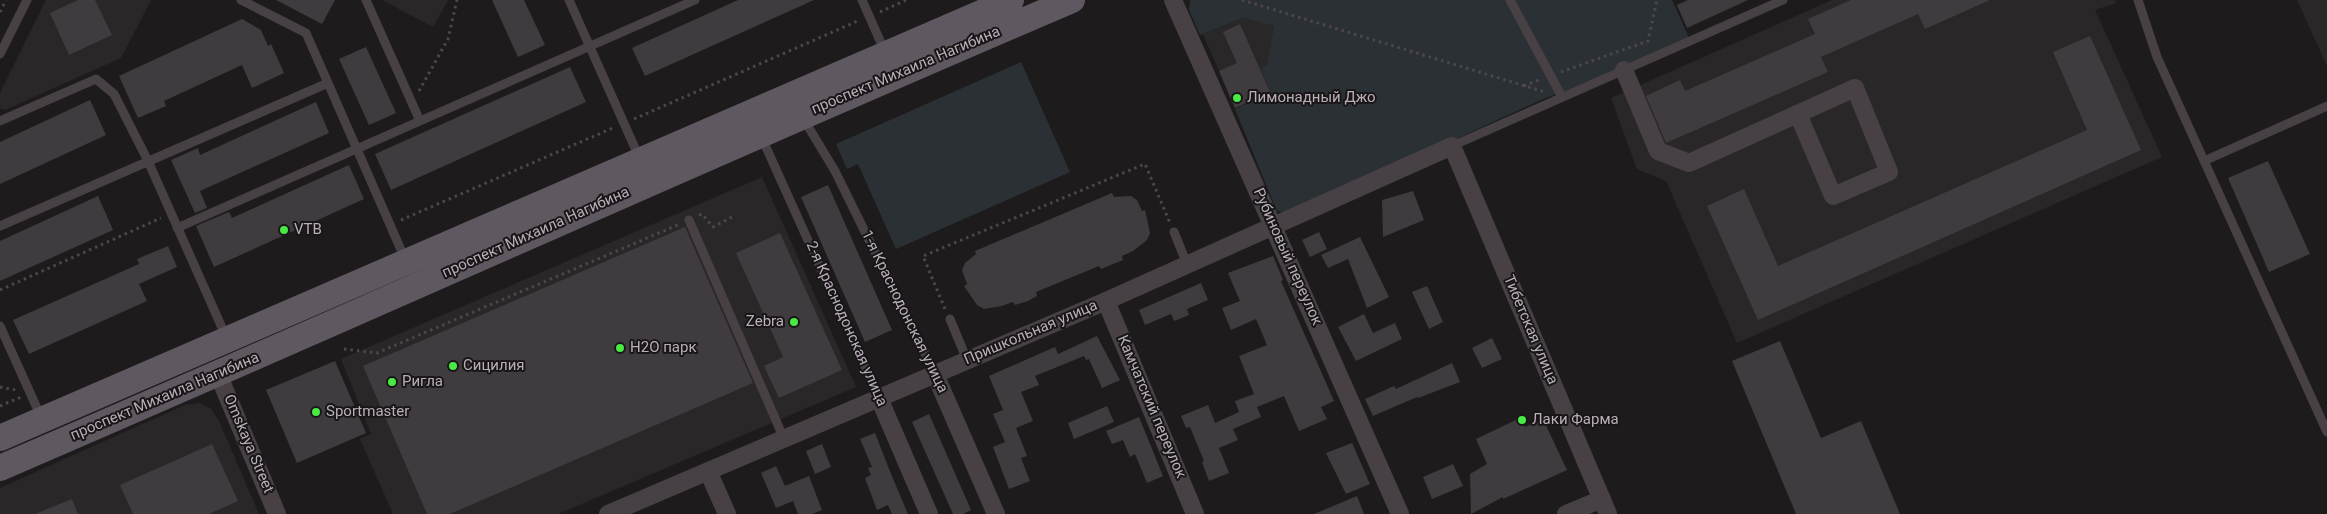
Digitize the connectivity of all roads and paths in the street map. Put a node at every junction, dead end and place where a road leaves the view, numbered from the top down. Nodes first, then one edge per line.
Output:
1 (6, 0) edge
2 (27, 0) edge
3 (241, 0) edge
4 (366, 0) edge
5 (457, 0) edge
6 (569, 0) edge
7 (695, 0) edge
8 (862, 0) edge
9 (906, 0) edge
10 (1011, 0) edge
11 (1072, 0) edge
12 (1173, 0) edge
13 (1242, 0) edge
14 (1510, 0) edge
15 (1657, 0) edge
16 (1783, 0) edge
17 (2138, 0) edge
18 (0, 12) edge
19 (869, 16) junction
20 (590, 47) junction
21 (0, 54) edge
22 (886, 54) junction
23 (1624, 70) junction
24 (1550, 76) junction
25 (328, 83) junction
26 (1523, 86) junction
27 (1562, 97) junction
28 (412, 103) junction
29 (2327, 106) edge
30 (1798, 114) junction
31 (802, 116) junction
32 (0, 121) edge
33 (420, 121) junction
34 (624, 123) junction
35 (760, 134) junction
36 (1452, 146) junction
37 (356, 149) junction
38 (641, 160) junction
39 (2204, 161) junction
40 (148, 162) junction
41 (171, 214) junction
42 (702, 214) dead end
43 (732, 217) dead end
44 (689, 220) joint
45 (390, 225) junction
46 (0, 226) edge
47 (1274, 226) junction
48 (177, 228) junction
49 (1174, 232) joint
50 (406, 262) junction
51 (1187, 264) junction
52 (0, 290) edge
53 (1106, 301) junction
54 (950, 319) joint
55 (0, 326) edge
56 (227, 340) junction
57 (344, 348) dead end
58 (966, 360) junction
59 (218, 374) junction
60 (935, 374) junction
61 (30, 393) junction
62 (879, 398) junction
63 (0, 406) edge
64 (42, 420) junction
65 (2327, 432) edge
66 (0, 438) edge
67 (784, 438) junction
68 (0, 468) edge
69 (708, 471) junction
70 (1605, 506) edge
71 (277, 514) edge
72 (608, 514) edge
73 (727, 514) edge
74 (929, 514) edge
75 (996, 514) edge
76 (1195, 514) edge
77 (1400, 514) edge
78 (1566, 514) edge

1 - 18 path
2 - 21 lane
3 - 25 lane
4 - 28 lane
5 - 28 path
6 - 20 lane
7 - 20 lane
8 - 19 lane
9 - 19 path
10 - 22 main road, проспект Михаила Нагибина
11 - 31 main road, проспект Михаила Нагибина
12 - 47 street, Рубиновый переулок
13 - 26 path
14 - 24 lane
15 - 24 path
16 - 23 lane
17 - 39 lane
19 - 22 lane
19 - 34 path
20 - 33 lane
20 - 34 lane
22 - 38 main road, проспект Михаила Нагибина
23 - 27 lane
23 - 30 street
24 - 26 path
24 - 27 lane
25 - 37 lane
25 - 40 lane
26 - 27 path
27 - 36 lane
28 - 33 lane
29 - 39 lane
30 - 30 street
31 - 35 main road, проспект Михаила Нагибина
31 - 60 lane, 1-я Краснодонская улица
32 - 40 lane
33 - 37 lane
34 - 38 lane
34 - 45 path
35 - 59 main road, проспект Михаила Нагибина
35 - 62 lane, 2-я Краснодонская улица
36 - 47 street, Пришкольная улица
36 - 70 street, Тибетская улица
37 - 45 lane
37 - 48 lane
38 - 50 main road, проспект Михаила Нагибина
39 - 65 lane
40 - 41 lane
40 - 46 lane
41 - 48 lane
41 - 52 path
42 - 43 path
44 - 57 path
44 - 67 lane
45 - 50 lane
47 - 51 street, Пришкольная улица
47 - 77 street, Рубиновый переулок
48 - 56 lane
49 - 51 lane
49 - 54 path
50 - 56 main road, проспект Михаила Нагибина
51 - 53 street, Пришкольная улица
53 - 58 street, Пришкольная улица
53 - 76 street, Камчатский переулок
54 - 58 lane
55 - 61 lane
56 - 64 main road, проспект Михаила Нагибина
58 - 60 street, Пришкольная улица
59 - 68 main road, проспект Михаила Нагибина
59 - 71 street, Omskaya Street
60 - 62 street, Пришкольная улица
60 - 75 street, 1-я Краснодонская улица
61 - 63 path
61 - 64 lane
62 - 67 street, Пришкольная улица
62 - 74 street, 2-я Краснодонская улица
64 - 66 main road, проспект Михаила Нагибина
67 - 69 street, Пришкольная улица
69 - 72 street, Пришкольная улица
69 - 73 street
70 - 78 street

